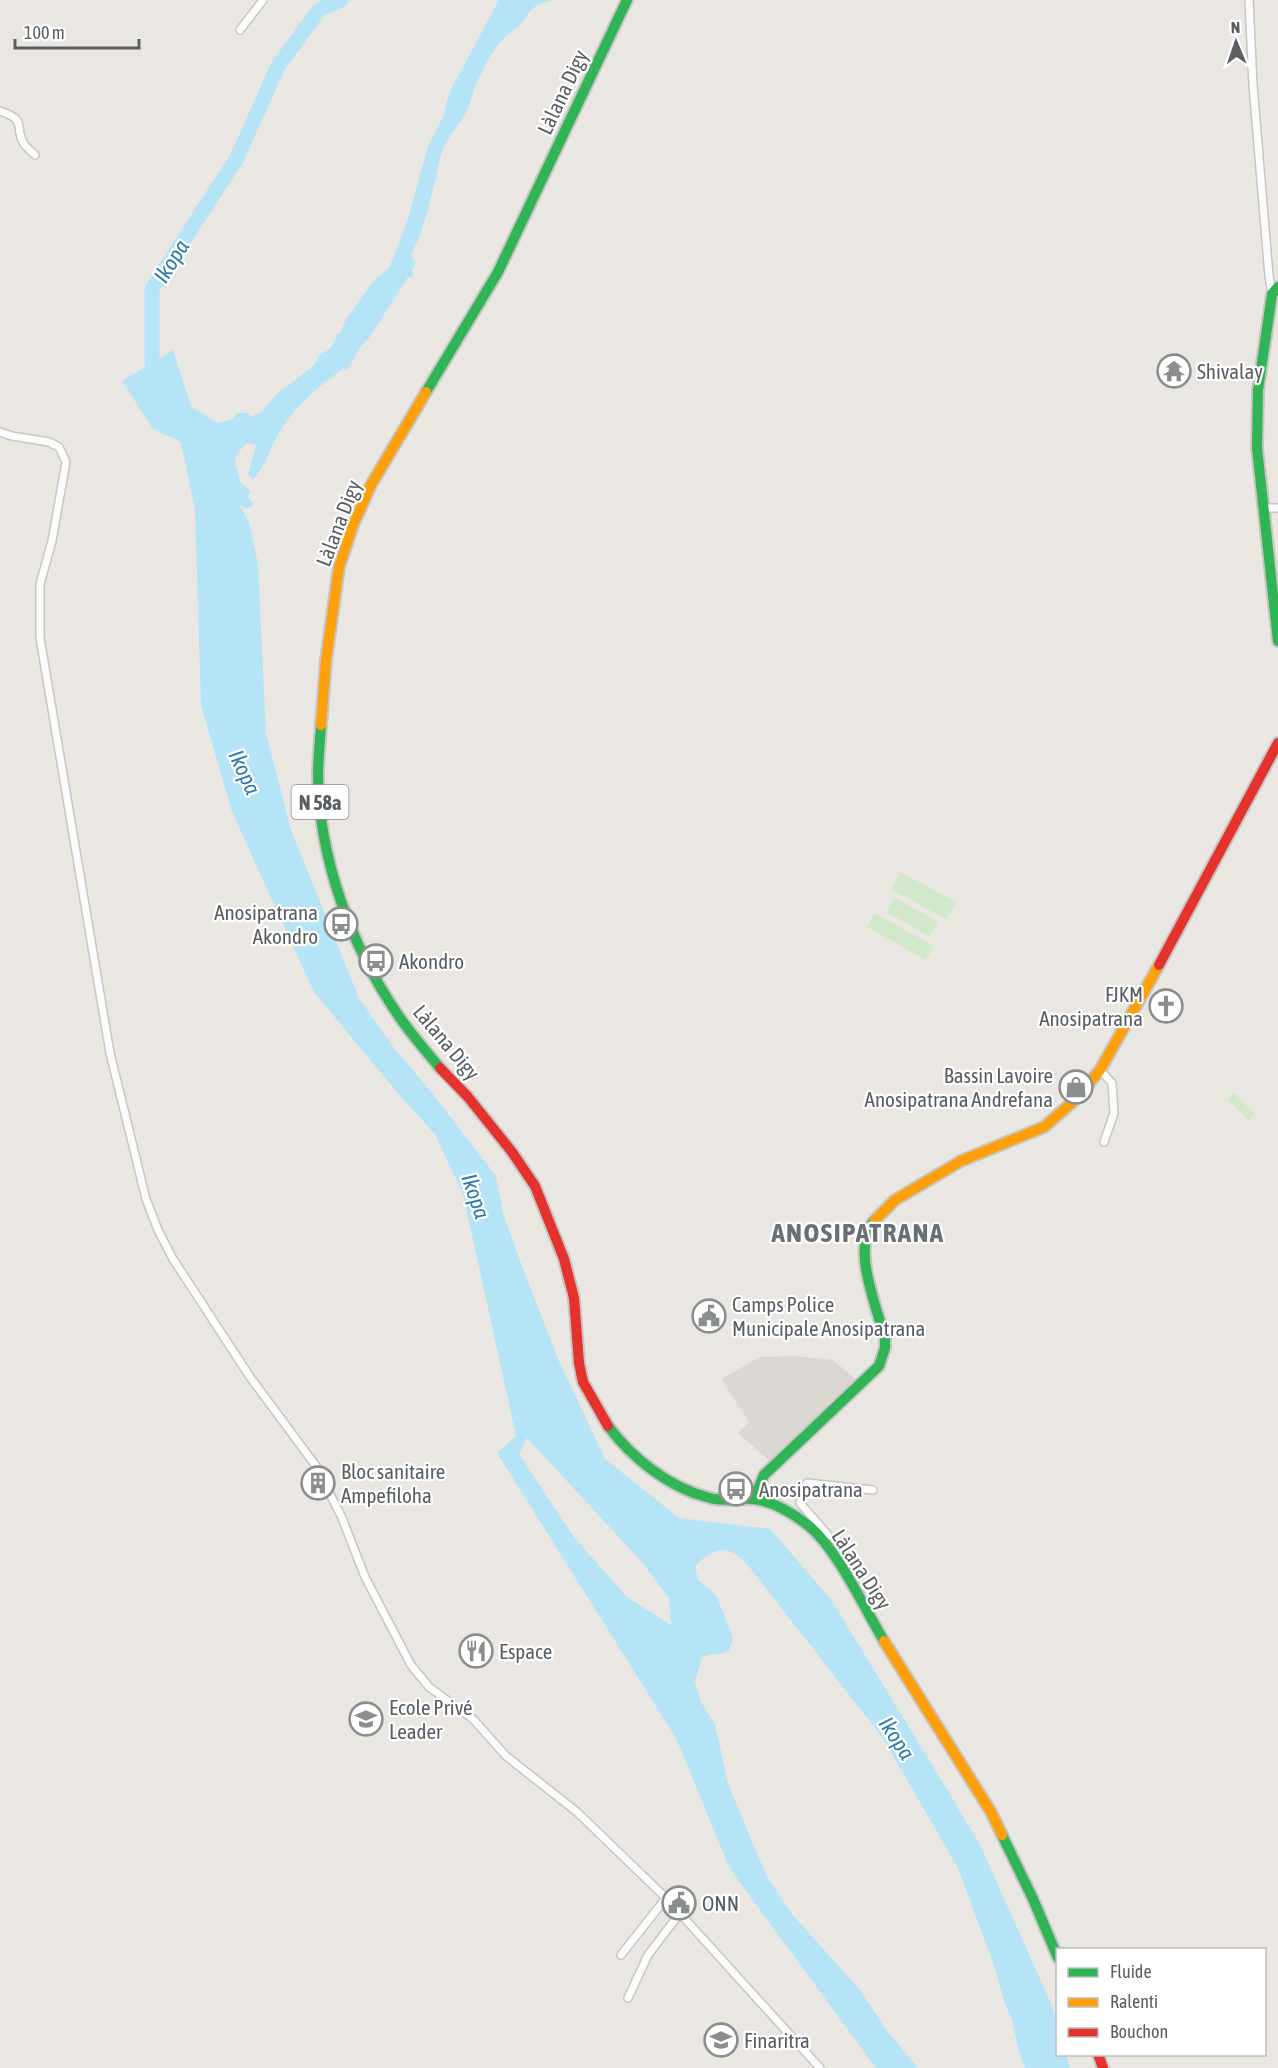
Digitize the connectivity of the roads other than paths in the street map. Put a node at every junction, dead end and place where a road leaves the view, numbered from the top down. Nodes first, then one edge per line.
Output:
1 (263, 0) edge
2 (627, 0) edge
3 (1249, 0) edge
4 (240, 30) dead end
5 (0, 111) edge
6 (35, 155) dead end
7 (1275, 291) edge
8 (0, 432) edge
9 (1262, 508) junction
10 (1278, 508) edge
11 (1278, 641) edge
12 (1278, 743) edge
13 (1100, 1070) junction
14 (1104, 1142) dead end
15 (873, 1490) dead end
16 (754, 1499) junction
17 (822, 1542) junction
18 (666, 1898) junction
19 (680, 1912) junction
20 (1056, 1953) edge
21 (621, 1955) dead end
22 (628, 1998) dead end
23 (820, 2068) edge

1 - 4 street
2 - 16 main road, Làlana Digy / N 58a
3 - 7 street
5 - 6 street
7 - 9 main road
8 - 18 street
9 - 10 street
9 - 11 main road
12 - 13 main road
13 - 14 street
13 - 16 main road
15 - 17 street
16 - 17 main road, Làlana Digy / N 58a
17 - 20 main road, Làlana Digy / N 58a
18 - 19 street
18 - 21 street
19 - 22 street
19 - 23 street

